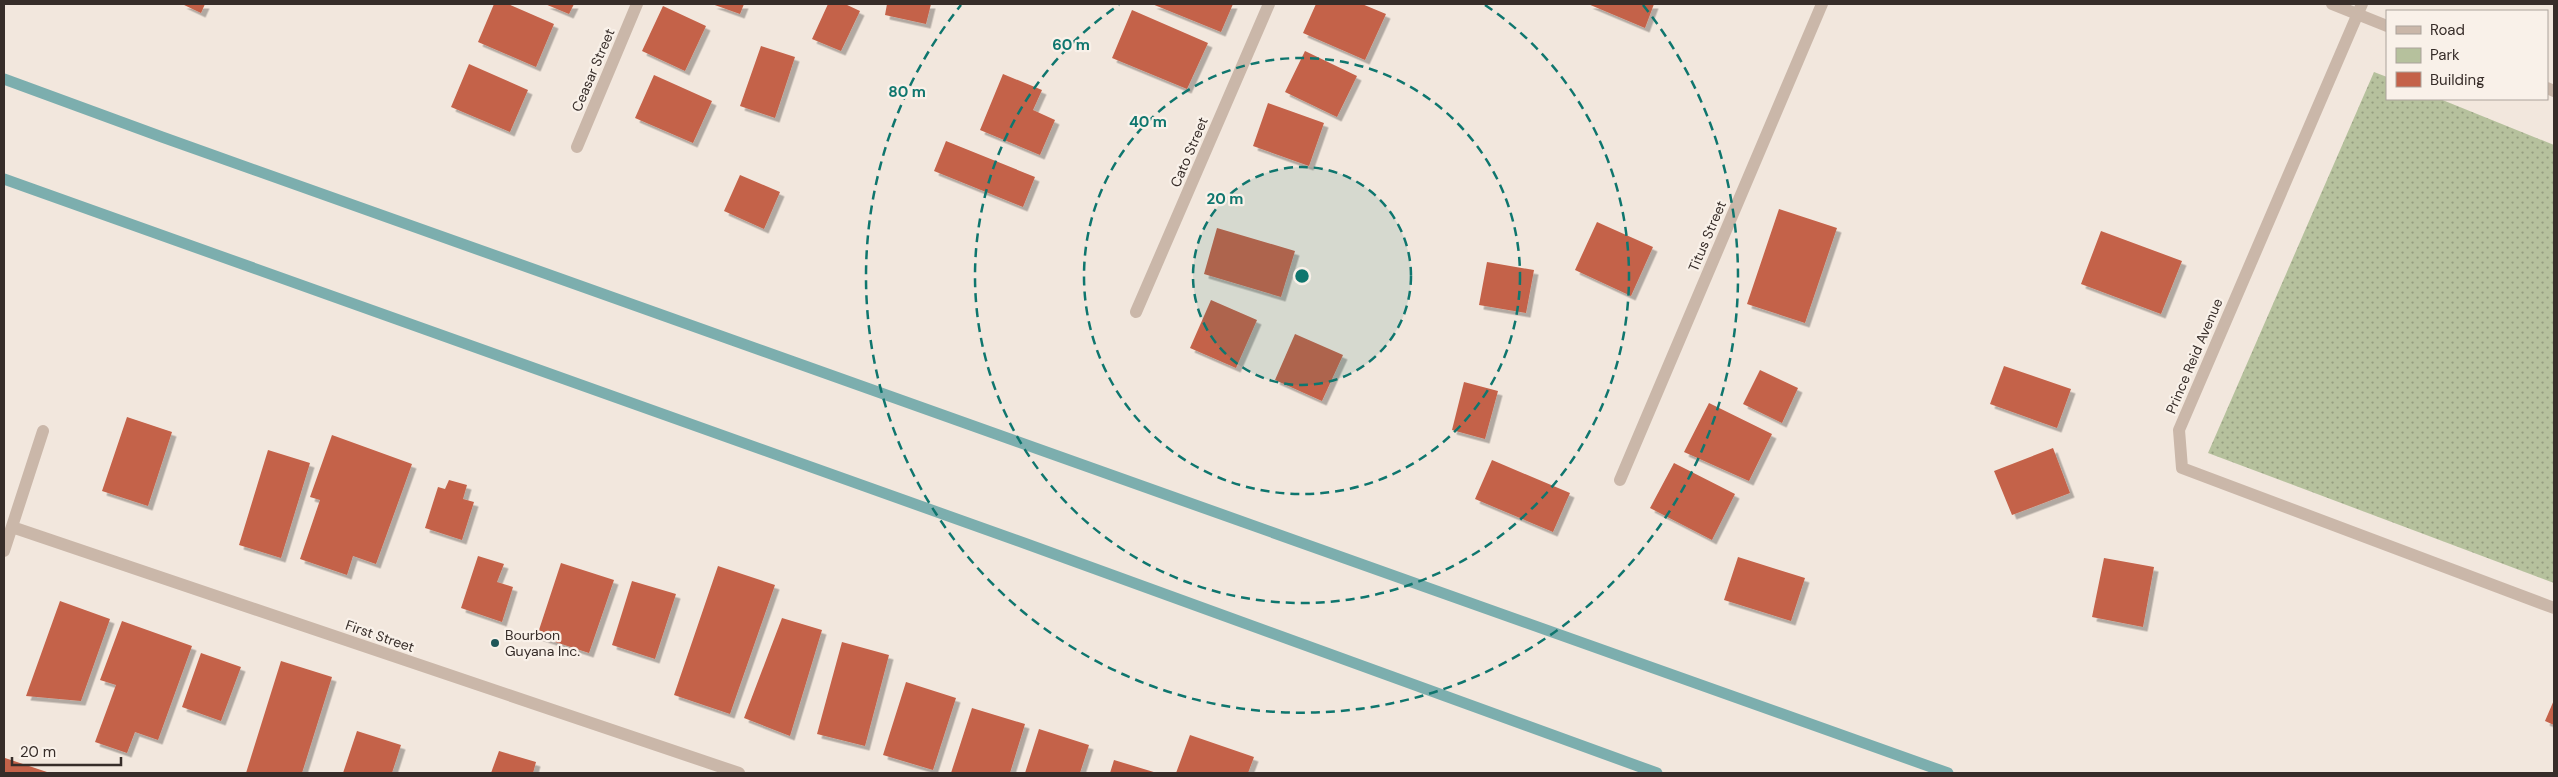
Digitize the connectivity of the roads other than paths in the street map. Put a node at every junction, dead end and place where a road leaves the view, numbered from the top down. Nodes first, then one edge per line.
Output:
1 (637, 4) edge
2 (1269, 4) edge
3 (1822, 4) edge
4 (2332, 4) edge
5 (2359, 9) edge
6 (2386, 25) edge
7 (577, 147) dead end
8 (1136, 312) dead end
9 (43, 431) dead end
10 (1620, 480) dead end
11 (12, 526) junction
12 (4, 551) edge
13 (2554, 608) edge
14 (739, 773) edge

1 - 7 street, Ceasar Street
2 - 8 street, Cato Street
3 - 10 street, Titus Street
4 - 5 street
5 - 6 street
5 - 13 street, Prince Reid Avenue
9 - 11 street
11 - 12 street
11 - 14 street, First Street

